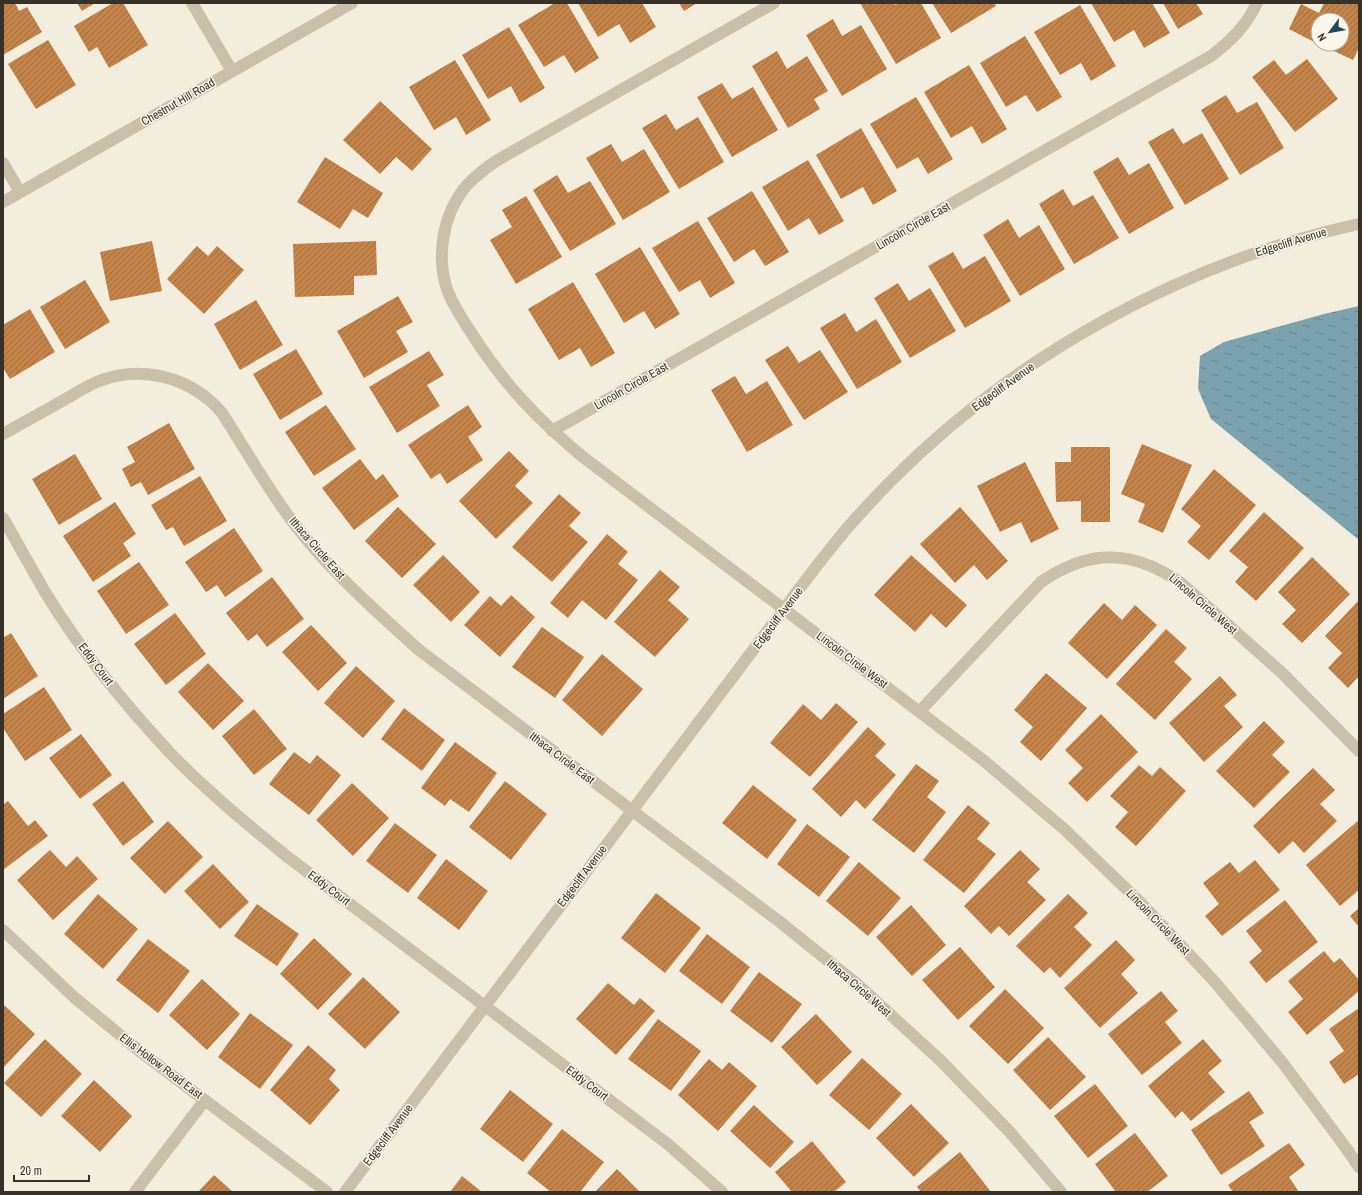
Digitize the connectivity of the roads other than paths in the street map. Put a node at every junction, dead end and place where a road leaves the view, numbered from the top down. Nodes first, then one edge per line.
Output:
1 (192, 3) edge
2 (352, 3) edge
3 (774, 3) edge
4 (1257, 3) edge
5 (232, 71) junction
6 (3, 163) edge
7 (20, 192) junction
8 (3, 202) edge
9 (1359, 224) edge
10 (552, 431) junction
11 (3, 434) edge
12 (3, 518) edge
13 (784, 609) junction
14 (920, 711) junction
15 (1359, 751) edge
16 (632, 811) junction
17 (3, 930) edge
18 (485, 1006) junction
19 (205, 1100) junction
20 (1359, 1167) edge
21 (135, 1192) edge
22 (327, 1192) edge
23 (345, 1192) edge
24 (722, 1192) edge
25 (1061, 1192) edge

1 - 5 street
2 - 5 street, Chestnut Hill Road
3 - 10 street
4 - 10 street, Lincoln Circle East
5 - 7 street, Chestnut Hill Road
6 - 7 street
7 - 8 street, Chestnut Hill Road
9 - 13 street, Edgecliff Avenue
10 - 13 street
11 - 16 street, Ithaca Circle East
12 - 18 street, Eddy Court
13 - 14 street, Lincoln Circle West
13 - 16 street, Edgecliff Avenue
14 - 15 street, Lincoln Circle West
14 - 20 street, Lincoln Circle West
16 - 18 street, Edgecliff Avenue
16 - 25 street, Ithaca Circle West
17 - 19 street, Ellis Hollow Road East
18 - 23 street, Edgecliff Avenue
18 - 24 street, Eddy Court
19 - 21 street
19 - 22 street, Ellis Hollow Road East

